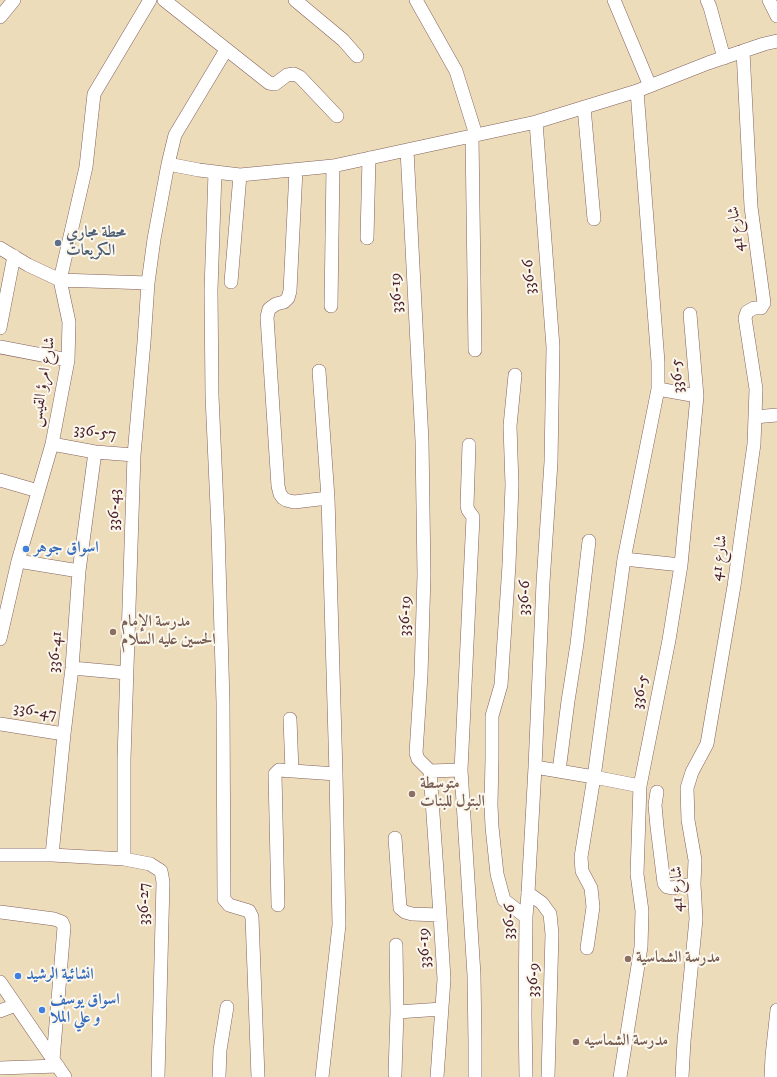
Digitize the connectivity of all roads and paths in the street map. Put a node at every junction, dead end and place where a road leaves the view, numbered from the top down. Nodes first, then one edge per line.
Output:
1 (14, 0) edge
2 (150, 0) edge
3 (164, 0) edge
4 (295, 0) edge
5 (416, 0) edge
6 (614, 0) edge
7 (707, 0) edge
8 (769, 0) edge
9 (777, 16) edge
10 (0, 17) edge
11 (777, 41) edge
12 (226, 50) junction
13 (742, 51) junction
14 (357, 56) dead end
15 (724, 58) junction
16 (650, 86) junction
17 (637, 91) junction
18 (584, 107) junction
19 (337, 116) dead end
20 (536, 122) junction
21 (474, 135) junction
22 (407, 150) junction
23 (369, 158) junction
24 (168, 164) junction
25 (333, 166) junction
26 (296, 170) junction
27 (215, 172) junction
28 (240, 175) junction
29 (594, 219) dead end
30 (367, 238) dead end
31 (0, 248) edge
32 (14, 256) junction
33 (60, 280) junction
34 (231, 282) dead end
35 (148, 284) junction
36 (331, 306) dead end
37 (690, 314) dead end
38 (0, 328) edge
39 (0, 347) edge
40 (475, 350) dead end
41 (68, 360) junction
42 (320, 371) dead end
43 (515, 376) dead end
44 (658, 389) junction
45 (697, 396) junction
46 (777, 415) edge
47 (755, 417) junction
48 (52, 444) junction
49 (469, 445) dead end
50 (95, 452) junction
51 (134, 455) junction
52 (0, 480) edge
53 (38, 490) junction
54 (328, 498) junction
55 (589, 541) dead end
56 (624, 559) junction
57 (18, 562) junction
58 (681, 565) junction
59 (79, 571) junction
60 (0, 638) edge
61 (72, 668) junction
62 (127, 673) junction
63 (290, 719) dead end
64 (0, 724) edge
65 (64, 734) junction
66 (535, 767) junction
67 (461, 770) junction
68 (292, 771) junction
69 (430, 771) junction
70 (559, 771) junction
71 (336, 774) junction
72 (594, 776) junction
73 (640, 786) junction
74 (657, 792) dead end
75 (394, 838) dead end
76 (0, 855) edge
77 (52, 855) junction
78 (124, 859) junction
79 (694, 884) junction
80 (528, 893) junction
81 (278, 904) dead end
82 (0, 912) edge
83 (440, 915) junction
84 (526, 917) junction
85 (396, 945) dead end
86 (587, 948) dead end
87 (0, 982) edge
88 (16, 1006) junction
89 (227, 1007) dead end
90 (442, 1009) junction
91 (777, 1010) edge
92 (0, 1011) edge
93 (397, 1012) junction
94 (0, 1068) edge
95 (59, 1068) edge
96 (394, 1074) dead end
97 (158, 1077) edge
98 (219, 1077) edge
99 (258, 1077) edge
100 (322, 1077) edge
101 (437, 1077) edge
102 (475, 1077) edge
103 (526, 1077) edge
104 (548, 1077) edge
105 (620, 1077) edge
106 (682, 1077) edge
107 (771, 1077) edge

1 - 10 street
2 - 33 street, شارع امرؤ القيس
3 - 12 street
4 - 14 street
5 - 21 street
6 - 16 street
7 - 15 street
8 - 9 street
11 - 13 street
12 - 19 street
12 - 24 street, 336-43
13 - 15 street
13 - 47 street, شارع 41
15 - 16 street
16 - 17 street
17 - 18 street
17 - 44 street
18 - 20 street
18 - 29 street
20 - 21 street
20 - 66 street, 336-6
21 - 22 street
21 - 40 street
22 - 23 street
22 - 69 street, 336-19
23 - 25 street
23 - 30 street
24 - 27 street
24 - 35 street, 336-43
25 - 26 street
25 - 36 street
26 - 28 street
26 - 54 street
27 - 28 street
27 - 99 street
28 - 34 street
31 - 32 street
32 - 33 street
32 - 38 street
33 - 35 street
33 - 41 street, شارع امرؤ القيس
35 - 51 street, 336-43
37 - 45 street, 336-5
39 - 41 street
41 - 48 street, شارع امرؤ القيس
42 - 54 street
43 - 84 street
44 - 45 street
44 - 56 street
45 - 58 street, 336-5
46 - 47 street
47 - 79 street, شارع 41
48 - 50 street, 336-57
48 - 53 street, شارع امرؤ القيس
49 - 67 street
50 - 51 street, 336-57
50 - 59 street, 336-41
51 - 62 street, 336-43
52 - 53 street
53 - 57 street, شارع امرؤ القيس
54 - 71 street
55 - 70 street
56 - 58 street
56 - 72 street
57 - 59 street
57 - 60 street, شارع امرؤ القيس
58 - 73 street, 336-5
59 - 61 street, 336-41
61 - 62 street
61 - 65 street, 336-41
62 - 78 street, 336-43
63 - 68 street
64 - 65 street, 336-47
65 - 77 street, 336-41
66 - 70 street
66 - 80 street, 336-6
67 - 69 street
67 - 102 street
68 - 71 street
68 - 81 street
69 - 83 street, 336-19
70 - 72 street
71 - 100 street
72 - 73 street
72 - 86 street
73 - 105 street, 336-5
74 - 79 street
75 - 83 street
76 - 77 street, 336-27
77 - 78 street, 336-27
78 - 97 street, 336-27
79 - 106 street, شارع 41
80 - 84 street, 336-6
80 - 104 street, 336-9
82 - 95 street
83 - 90 street, 336-19
84 - 103 street, 336-6
85 - 93 street
87 - 88 street
88 - 92 street
88 - 95 street
89 - 98 street
90 - 93 street
90 - 101 street, 336-19
91 - 107 street
93 - 96 street
94 - 95 street

